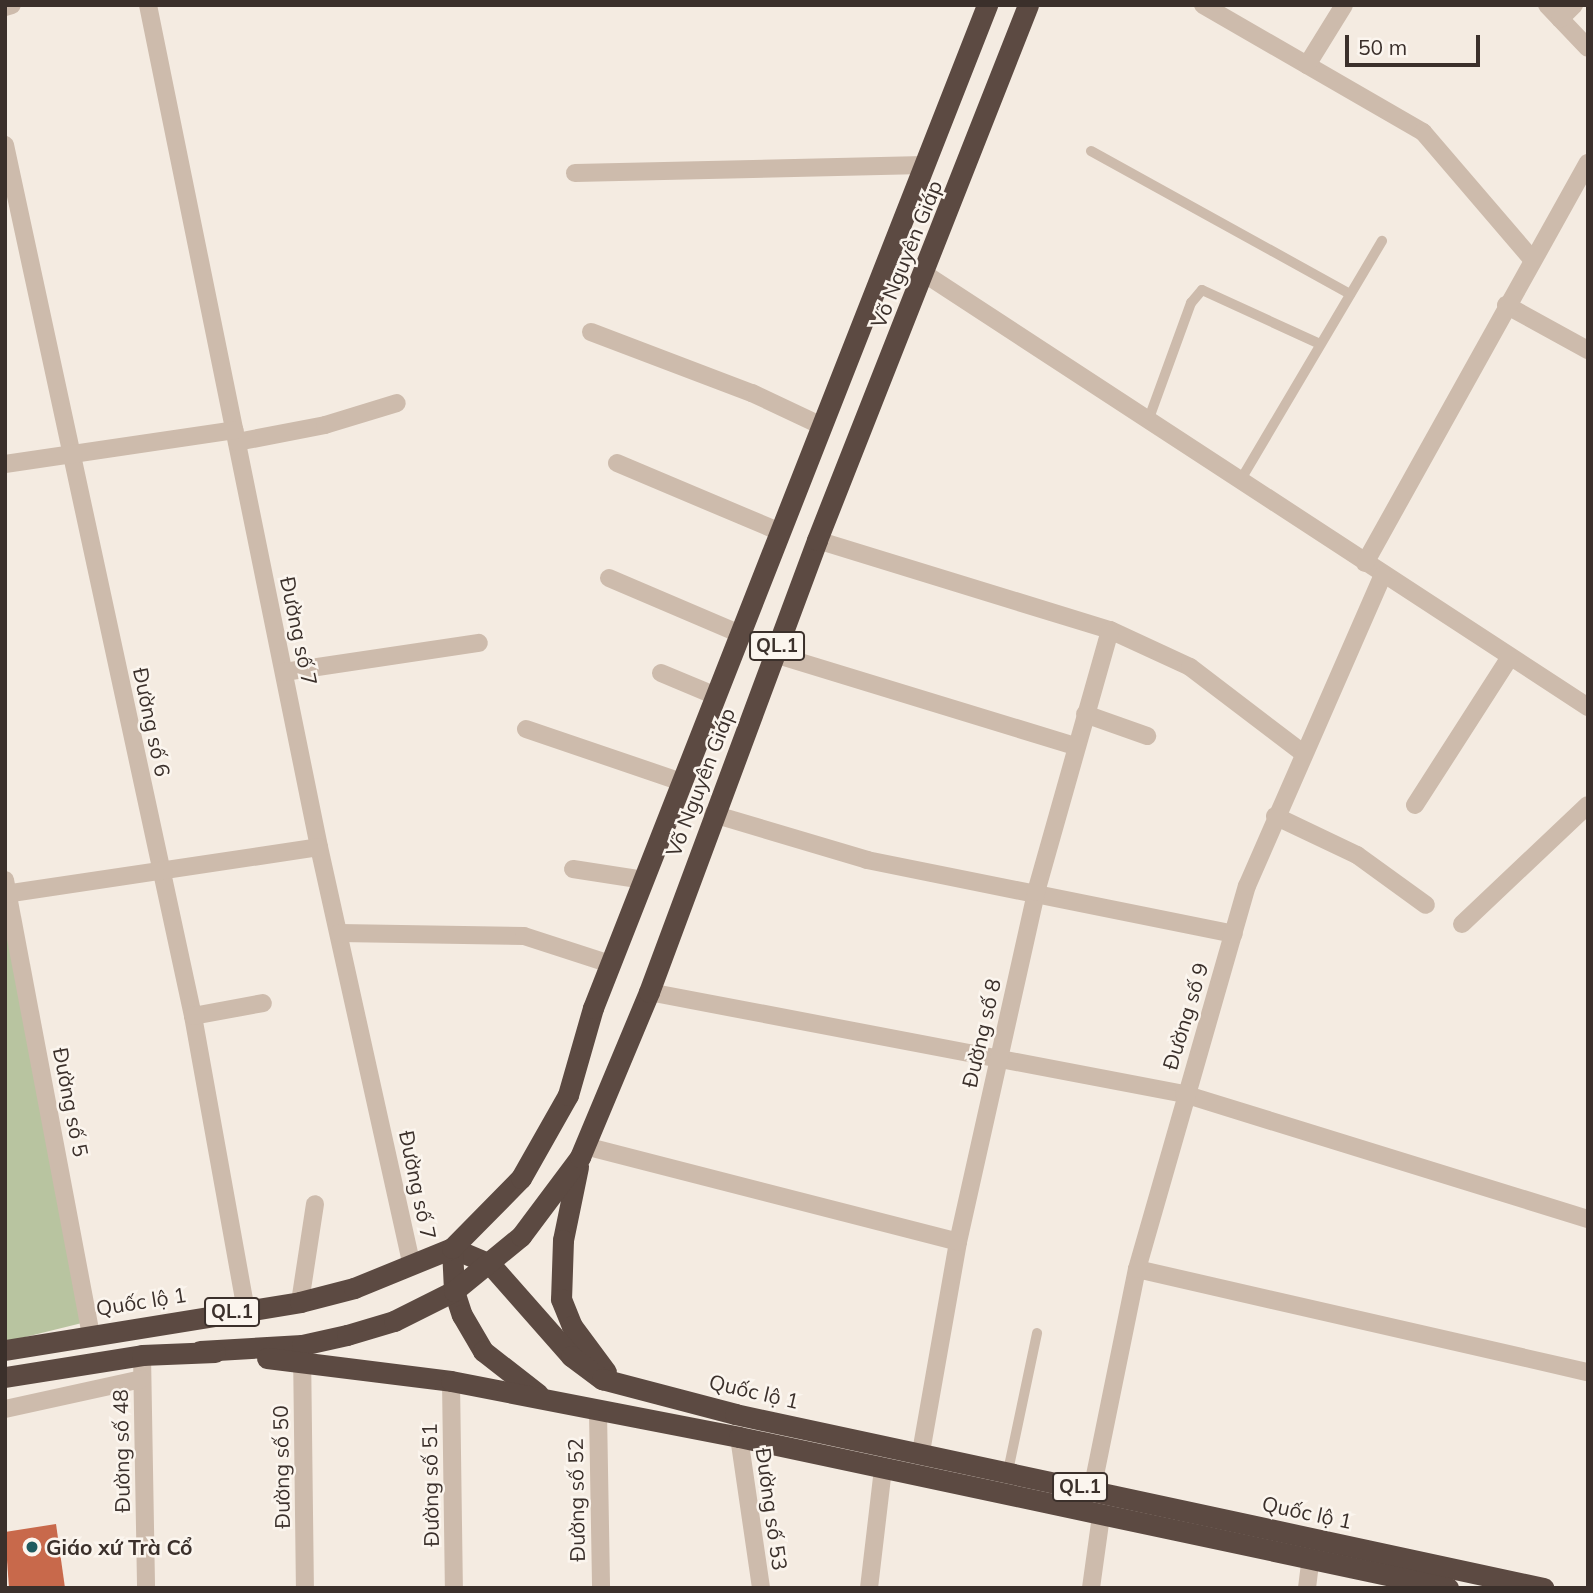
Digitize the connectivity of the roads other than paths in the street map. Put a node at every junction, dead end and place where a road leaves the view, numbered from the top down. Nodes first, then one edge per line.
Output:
1 (12, 5) edge
2 (148, 5) edge
3 (987, 5) edge
4 (1028, 5) edge
5 (1203, 5) edge
6 (1344, 5) edge
7 (1547, 5) edge
8 (1574, 5) edge
9 (5, 7) edge
10 (1560, 19) junction
11 (1588, 48) edge
12 (1307, 65) junction
13 (5, 145) edge
14 (1091, 151) dead end
15 (1588, 163) edge
16 (924, 165) junction
17 (575, 173) dead end
18 (1382, 241) dead end
19 (1531, 258) junction
20 (925, 274) junction
21 (1350, 295) junction
22 (1506, 305) junction
23 (592, 332) dead end
24 (1320, 344) junction
25 (1588, 350) edge
26 (397, 403) dead end
27 (1148, 421) junction
28 (822, 426) junction
29 (235, 436) junction
30 (71, 453) junction
31 (617, 463) dead end
32 (5, 464) edge
33 (1240, 481) junction
34 (780, 532) junction
35 (817, 540) junction
36 (1364, 563) junction
37 (1383, 575) junction
38 (609, 578) dead end
39 (1110, 630) junction
40 (740, 634) junction
41 (479, 643) dead end
42 (774, 654) junction
43 (1510, 657) junction
44 (284, 673) junction
45 (661, 673) dead end
46 (716, 696) junction
47 (1588, 707) edge
48 (1085, 714) junction
49 (526, 729) dead end
50 (1147, 736) dead end
51 (1075, 746) junction
52 (1304, 754) junction
53 (682, 782) junction
54 (1415, 805) dead end
55 (1588, 806) edge
56 (713, 814) junction
57 (1275, 816) junction
58 (319, 847) junction
59 (573, 869) dead end
60 (161, 874) junction
61 (643, 880) junction
62 (6, 889) edge
63 (1036, 892) junction
64 (1426, 905) dead end
65 (1462, 924) dead end
66 (339, 933) junction
67 (1234, 934) junction
68 (610, 964) junction
69 (649, 992) junction
70 (263, 1003) dead end
71 (193, 1016) junction
72 (999, 1058) junction
73 (1184, 1094) junction
74 (582, 1151) junction
75 (315, 1204) dead end
76 (1588, 1219) edge
77 (958, 1242) junction
78 (452, 1248) junction
79 (490, 1264) junction
80 (412, 1265) junction
81 (1137, 1269) junction
82 (454, 1291) junction
83 (300, 1302) junction
84 (246, 1310) junction
85 (91, 1333) junction
86 (1037, 1333) dead end
87 (5, 1350) edge
88 (302, 1353) junction
89 (142, 1355) junction
90 (1588, 1372) edge
91 (5, 1379) edge
92 (142, 1379) junction
93 (451, 1381) junction
94 (617, 1383) junction
95 (553, 1402) junction
96 (8, 1408) edge
97 (598, 1412) junction
98 (738, 1437) junction
99 (921, 1452) junction
100 (883, 1469) junction
101 (1008, 1471) junction
102 (1092, 1490) junction
103 (1101, 1516) junction
104 (1311, 1557) junction
105 (146, 1588) edge
106 (305, 1588) edge
107 (454, 1588) edge
108 (601, 1588) edge
109 (761, 1588) edge
110 (869, 1588) edge
111 (1091, 1588) edge
112 (1307, 1588) edge
113 (1448, 1588) edge
114 (1543, 1588) edge

1 - 9 street
2 - 29 street, Đường số 7
3 - 16 highway, Võ Nguyên Giáp / QL.1
4 - 20 highway, Võ Nguyên Giáp / QL.1
5 - 12 street
6 - 12 street
7 - 10 street
8 - 10 street
10 - 11 street
12 - 19 street
13 - 30 street, Đường số 6
14 - 21 lane
15 - 19 street
16 - 17 street
16 - 28 highway, Võ Nguyên Giáp / QL.1
18 - 21 lane
19 - 22 street
20 - 27 street
20 - 35 highway, Võ Nguyên Giáp / QL.1
21 - 24 lane
22 - 25 street
22 - 36 street
23 - 28 street
24 - 27 lane
24 - 33 lane
26 - 29 street
27 - 33 street
28 - 34 highway, Võ Nguyên Giáp / QL.1
29 - 30 street
29 - 44 street, Đường số 7
30 - 32 street
30 - 60 street, Đường số 6
31 - 34 street
33 - 36 street
34 - 40 highway, Võ Nguyên Giáp / QL.1
35 - 39 street
35 - 42 highway, Võ Nguyên Giáp / QL.1
36 - 37 street
37 - 43 street
37 - 52 street, Đường số 9
38 - 40 street
39 - 48 street, Đường số 8
39 - 52 street
40 - 46 highway, Võ Nguyên Giáp / QL.1
41 - 44 street
42 - 51 street
42 - 56 highway, Võ Nguyên Giáp / QL.1
43 - 47 street
43 - 54 street
44 - 58 street, Đường số 7
45 - 46 street
46 - 53 highway, Võ Nguyên Giáp / QL.1
48 - 50 street
48 - 51 street, Đường số 8
49 - 53 street
51 - 63 street, Đường số 8
52 - 57 street, Đường số 9
53 - 61 highway, Võ Nguyên Giáp / QL.1
55 - 65 street
56 - 63 street
56 - 69 highway, Võ Nguyên Giáp / QL.1
57 - 64 street
57 - 67 street, Đường số 9
58 - 60 street
58 - 66 street, Đường số 7
59 - 61 street
60 - 62 street
60 - 71 street, Đường số 6
61 - 68 highway, Võ Nguyên Giáp / QL.1
62 - 85 street, Đường số 5
63 - 67 street
63 - 72 street, Đường số 8
66 - 68 street
66 - 80 street, Đường số 7
67 - 73 street, Đường số 9
68 - 78 highway, Võ Nguyên Giáp / QL.1
69 - 72 street
69 - 74 highway, Võ Nguyên Giáp / QL.1
70 - 71 street
71 - 84 street, Đường số 6
72 - 73 street
72 - 77 street, Đường số 8
73 - 76 street
73 - 81 street, Đường số 9
74 - 77 street
74 - 79 highway, Võ Nguyên Giáp / QL.1
74 - 94 highway
75 - 83 street
77 - 99 street, Đường số 8
78 - 79 highway, Quốc lộ 1 / QL.1
78 - 80 highway, Quốc lộ 1 / QL.1
78 - 82 highway
79 - 82 highway, Võ Nguyên Giáp / QL.1
79 - 94 highway, Quốc lộ 1 / QL.1
80 - 83 highway, Quốc lộ 1 / QL.1
81 - 90 street
81 - 102 street, Đường số 9
82 - 88 highway, Võ Nguyên Giáp / QL.1
82 - 95 highway
83 - 84 highway, Quốc lộ 1 / QL.1
84 - 85 highway, Quốc lộ 1 / QL.1
85 - 87 highway, Quốc lộ 1 / QL.1
86 - 101 lane
88 - 89 highway, Quốc lộ 1 / QL.1
88 - 93 highway, Quốc lộ 1 / QL.1
88 - 106 street, Đường số 50
89 - 91 highway, Quốc lộ 1 / QL.1
89 - 92 street, Đường số 48
91 - 96 street
92 - 96 street
92 - 105 street, Đường số 48
93 - 95 highway, Quốc lộ 1 / QL.1
93 - 107 street, Đường số 51
94 - 99 highway, Quốc lộ 1 / QL.1
95 - 97 highway, Quốc lộ 1 / QL.1
97 - 98 highway, Quốc lộ 1 / QL.1
97 - 108 street, Đường số 52
98 - 100 highway, Quốc lộ 1 / QL.1
98 - 109 street, Đường số 53
99 - 101 highway, Quốc lộ 1 / QL.1
100 - 103 highway, Quốc lộ 1 / QL.1
100 - 110 street
101 - 102 highway, Quốc lộ 1 / QL.1
102 - 114 highway, Quốc lộ 1 / QL.1
103 - 104 highway, Quốc lộ 1 / QL.1
103 - 111 street
104 - 112 street
104 - 113 highway, Quốc lộ 1 / QL.1

